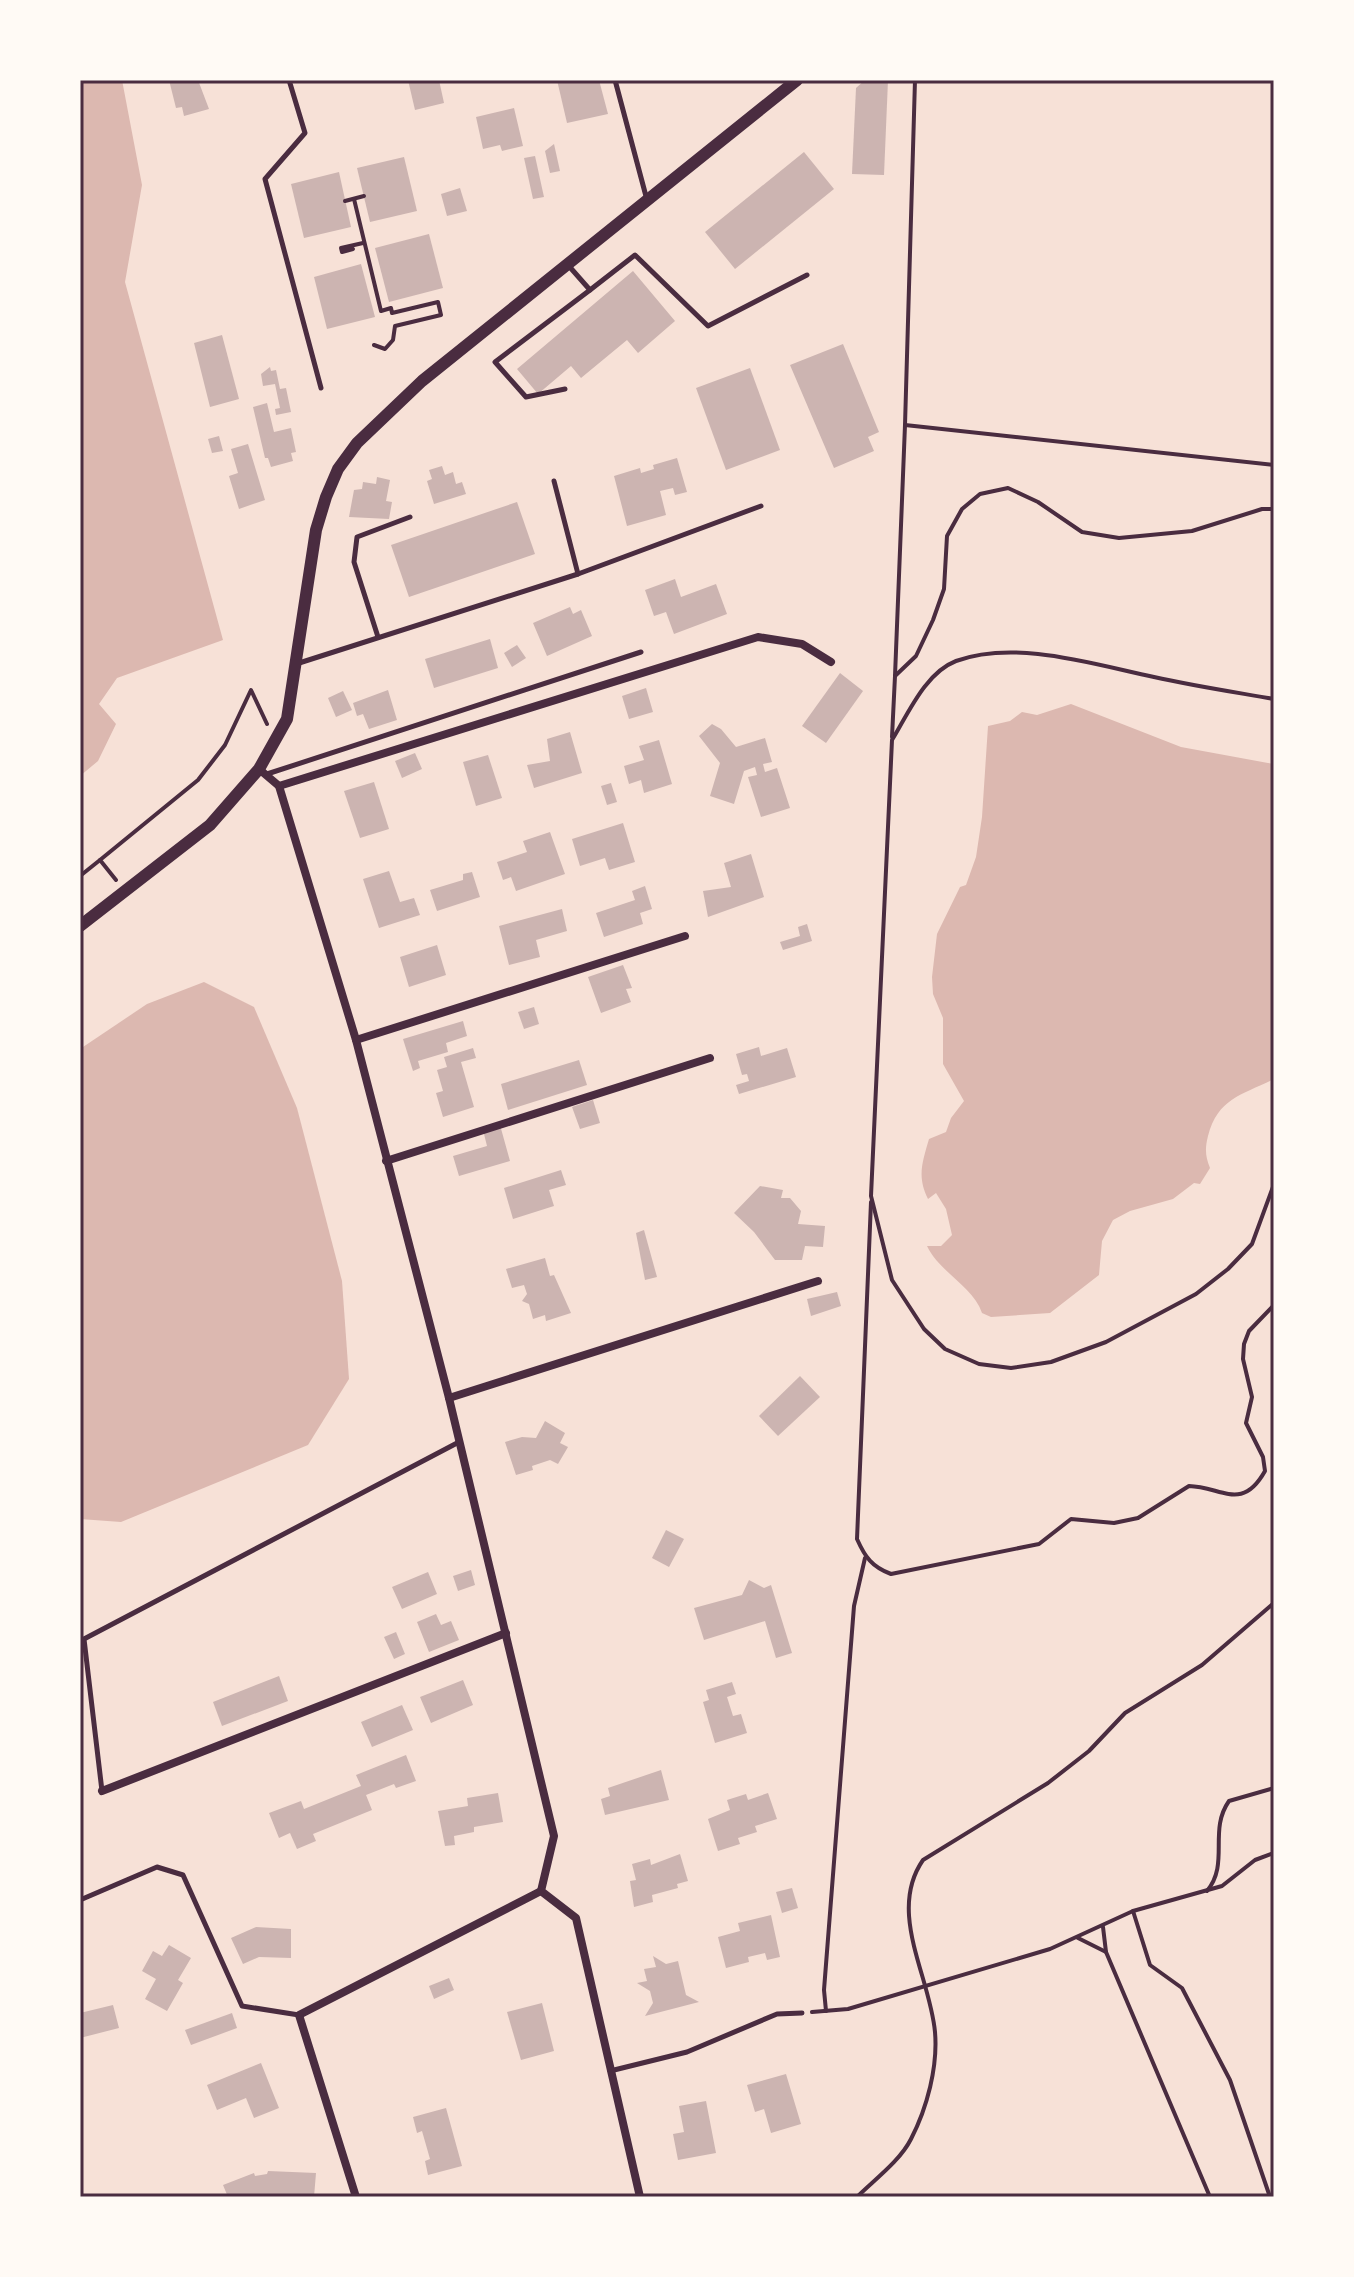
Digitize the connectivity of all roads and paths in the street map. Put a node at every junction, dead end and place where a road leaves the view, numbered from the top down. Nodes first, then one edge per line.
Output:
1 (289, 80) edge
2 (615, 80) edge
3 (797, 80) edge
4 (915, 80) edge
5 (364, 196) dead end
6 (354, 199) junction
7 (345, 201) dead end
8 (647, 201) junction
9 (364, 242) junction
10 (353, 249) dead end
11 (568, 264) junction
12 (807, 275) dead end
13 (382, 276) dead end
14 (373, 278) junction
15 (376, 289) junction
16 (590, 290) junction
17 (368, 291) dead end
18 (392, 313) junction
19 (395, 326) junction
20 (374, 345) dead end
21 (321, 388) dead end
22 (565, 389) dead end
23 (905, 425) junction
24 (1274, 465) edge
25 (554, 481) dead end
26 (761, 506) dead end
27 (1274, 509) edge
28 (410, 517) dead end
29 (578, 574) junction
30 (378, 637) junction
31 (641, 652) dead end
32 (831, 662) dead end
33 (295, 664) junction
34 (895, 676) junction
35 (1274, 699) edge
36 (892, 740) junction
37 (275, 741) junction
38 (262, 772) junction
39 (279, 786) junction
40 (100, 860) junction
41 (80, 876) edge
42 (124, 892) junction
43 (80, 926) edge
44 (685, 936) dead end
45 (356, 1040) junction
46 (710, 1058) dead end
47 (386, 1161) junction
48 (1274, 1184) edge
49 (871, 1196) junction
50 (818, 1281) dead end
51 (1274, 1305) edge
52 (449, 1398) junction
53 (460, 1441) junction
54 (865, 1558) junction
55 (1274, 1603) edge
56 (506, 1633) junction
57 (1274, 1788) edge
58 (102, 1791) joint
59 (1274, 1853) edge
60 (541, 1891) junction
61 (1205, 1893) junction
62 (80, 1900) edge
63 (1133, 1911) junction
64 (1103, 1926) junction
65 (1077, 1937) junction
66 (1106, 1952) junction
67 (925, 1986) junction
68 (826, 2011) junction
69 (802, 2013) joint
70 (299, 2015) junction
71 (609, 2071) junction
72 (356, 2197) edge
73 (640, 2197) edge
74 (857, 2197) edge
75 (1210, 2197) edge
76 (1270, 2197) edge

1 - 21 lane
2 - 8 lane
3 - 8 street
4 - 23 path
5 - 6 path
6 - 7 path
6 - 9 path
8 - 11 street
9 - 10 path
9 - 14 path
11 - 16 lane
11 - 33 street
12 - 16 lane
13 - 14 path
14 - 15 path
15 - 17 path
15 - 18 path
16 - 22 lane
18 - 19 path
18 - 19 path
19 - 20 path
23 - 24 path
23 - 34 path
25 - 29 lane
26 - 29 lane
27 - 34 path
28 - 30 lane
29 - 30 lane
30 - 33 lane
31 - 38 lane
32 - 39 street
33 - 37 street
34 - 36 path
35 - 36 path
36 - 49 path
37 - 38 street
37 - 40 path
38 - 39 street
38 - 42 street
39 - 45 street
40 - 41 path
40 - 42 path
42 - 43 street
44 - 45 street
45 - 47 street
46 - 47 street
47 - 52 street
48 - 49 path
49 - 54 path
50 - 52 street
51 - 54 path
52 - 53 street
53 - 56 street
53 - 58 lane
54 - 68 path
55 - 67 path
56 - 58 street
56 - 60 street
57 - 61 path
59 - 61 path
60 - 70 street
60 - 71 street
61 - 63 path
62 - 70 lane
63 - 64 path
63 - 76 path
64 - 65 path
64 - 66 path
65 - 66 path
65 - 67 path
66 - 75 path
67 - 68 path
67 - 74 path
68 - 69 path
69 - 71 lane
70 - 72 street
71 - 73 street

